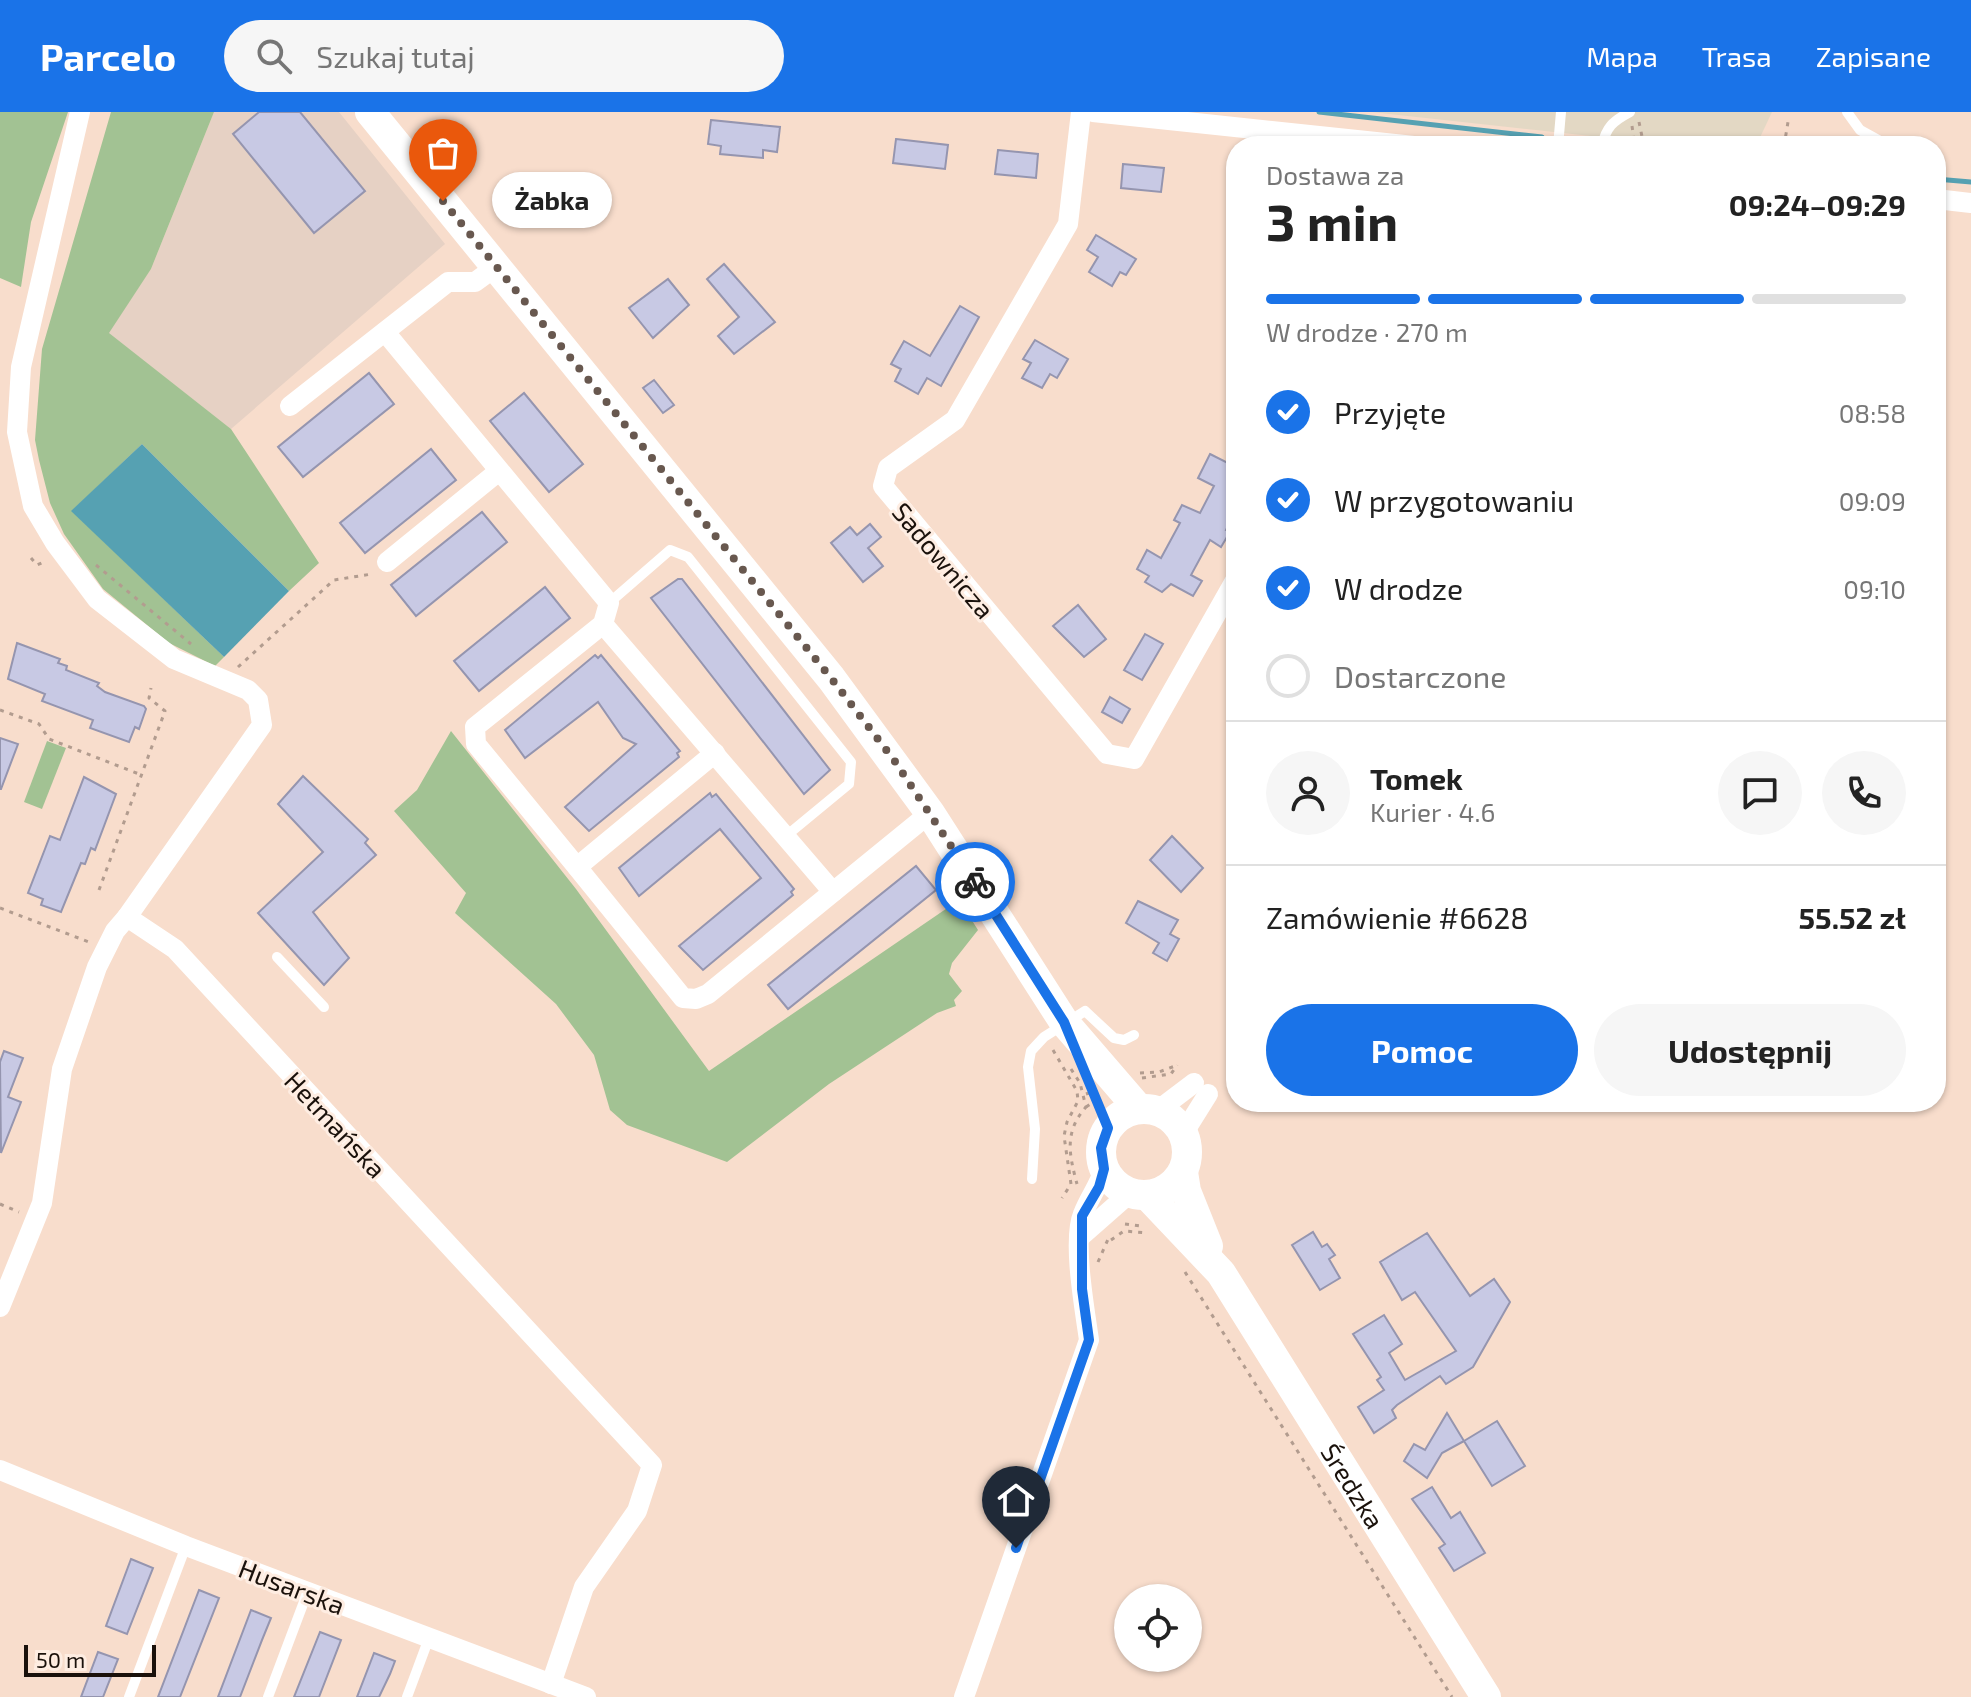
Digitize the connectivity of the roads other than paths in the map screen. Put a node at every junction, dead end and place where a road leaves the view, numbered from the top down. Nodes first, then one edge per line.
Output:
1 (80, 112) edge
2 (370, 112) edge
3 (1081, 112) edge
4 (1093, 112) edge
5 (1561, 112) edge
6 (1847, 112) edge
7 (1631, 118) edge
8 (1320, 136) edge
9 (1559, 136) edge
10 (1604, 136) edge
11 (1871, 136) edge
12 (1946, 200) edge
13 (1971, 203) edge
14 (497, 266) junction
15 (385, 332) junction
16 (290, 406) dead end
17 (499, 471) junction
18 (387, 562) road end
19 (1226, 597) edge
20 (609, 603) junction
21 (603, 624) junction
22 (715, 753) junction
23 (930, 813) junction
24 (786, 836) junction
25 (577, 867) junction
26 (833, 892) junction
27 (127, 917) junction
28 (277, 957) dead end
29 (324, 1007) dead end
30 (1064, 1022) junction
31 (1134, 1035) dead end
32 (1148, 1110) junction
33 (1101, 1115) junction
34 (1183, 1134) junction
35 (1104, 1169) junction
36 (1183, 1172) junction
37 (1032, 1179) dead end
38 (1138, 1194) junction
39 (1080, 1237) junction
40 (1221, 1273) junction
41 (0, 1307) edge
42 (0, 1470) edge
43 (186, 1546) junction
44 (308, 1591) junction
45 (429, 1638) junction
46 (548, 1690) edge
47 (129, 1697) edge
48 (268, 1697) edge
49 (407, 1697) edge
50 (586, 1697) edge
51 (964, 1697) edge
52 (1486, 1697) edge

1 - 27 street
2 - 14 street
3 - 19 street, Sadownicza
4 - 8 street
5 - 9 lane
6 - 11 lane
7 - 10 lane
12 - 13 street
14 - 15 street
14 - 23 street
15 - 16 street
15 - 17 street
17 - 18 street
17 - 20 street
20 - 21 street
20 - 24 lane
21 - 22 street
21 - 25 street
22 - 24 street
22 - 25 street
23 - 26 street
23 - 30 street
24 - 26 street
25 - 26 street
27 - 41 street
27 - 46 street, Hetmańska
28 - 29 lane
30 - 31 lane
30 - 32 street
30 - 33 street
30 - 37 lane
32 - 33 street
32 - 34 street
32 - 34 street
33 - 35 street
34 - 36 street
35 - 38 street
35 - 39 street
36 - 38 street
36 - 40 street, Średzka
38 - 39 street
38 - 40 street, Średzka
39 - 51 street
40 - 52 street, Średzka
42 - 43 street, Husarska
43 - 44 street, Husarska
43 - 47 lane
44 - 45 street, Husarska
44 - 48 lane
45 - 46 street, Husarska
45 - 49 lane
46 - 50 street, Husarska

